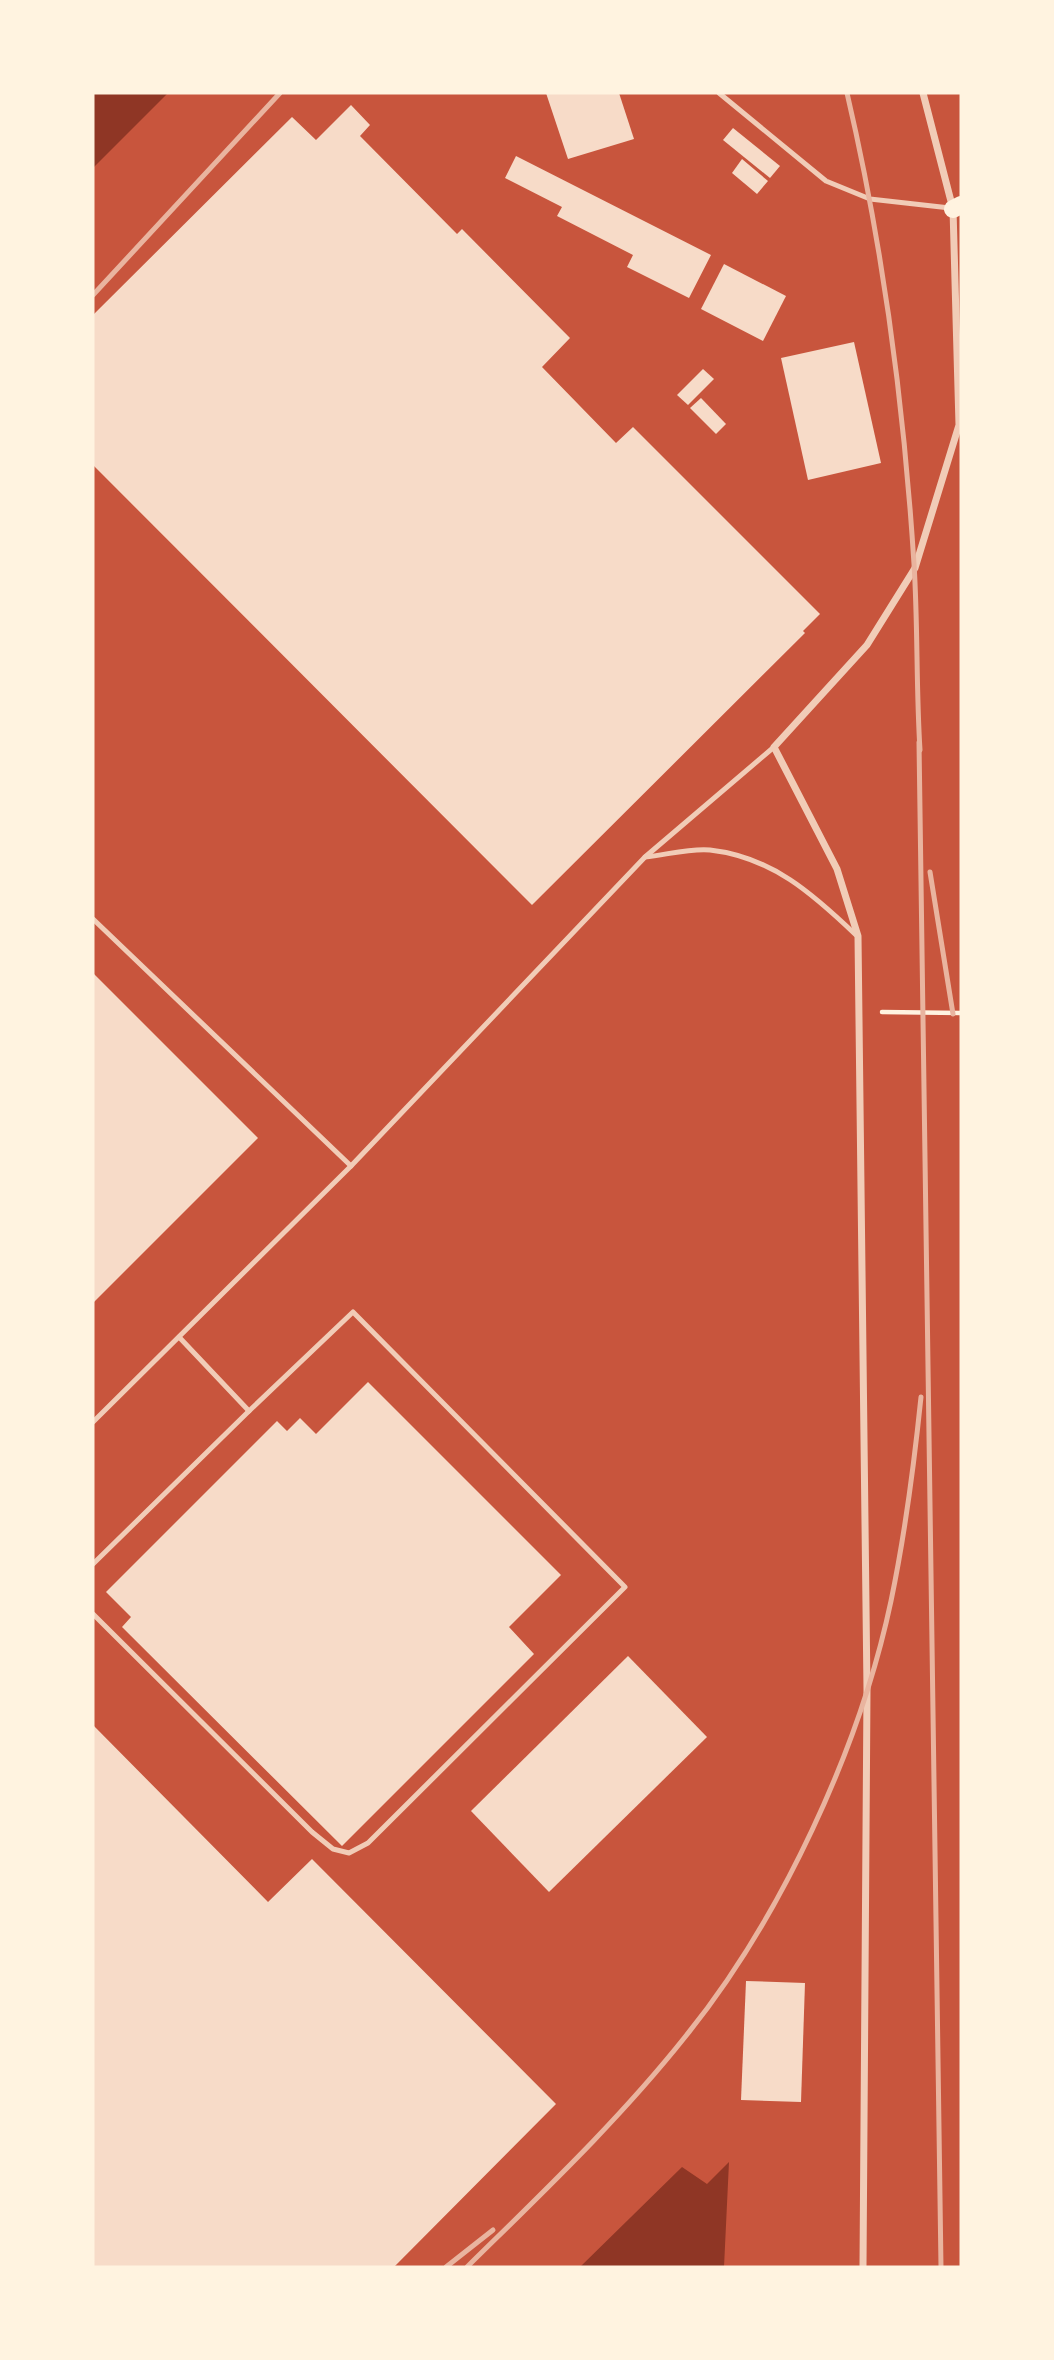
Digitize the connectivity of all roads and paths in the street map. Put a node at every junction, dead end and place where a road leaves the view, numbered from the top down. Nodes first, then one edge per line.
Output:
1 (719, 93) edge
2 (923, 93) edge
3 (957, 207) edge
4 (774, 747) junction
5 (646, 857) junction
6 (93, 919) edge
7 (858, 936) junction
8 (860, 1012) junction
9 (961, 1013) edge
10 (351, 1166) junction
11 (179, 1337) junction
12 (249, 1410) junction
13 (93, 1422) edge
14 (93, 1564) edge
15 (93, 1614) edge
16 (863, 2267) edge

1 - 3 lane
2 - 3 street
3 - 4 street
4 - 5 lane
4 - 7 street
5 - 7 lane
5 - 10 lane
6 - 10 lane
7 - 8 street
8 - 9 path
8 - 16 street
10 - 11 lane
11 - 12 lane
11 - 13 lane
12 - 14 lane
12 - 15 lane

